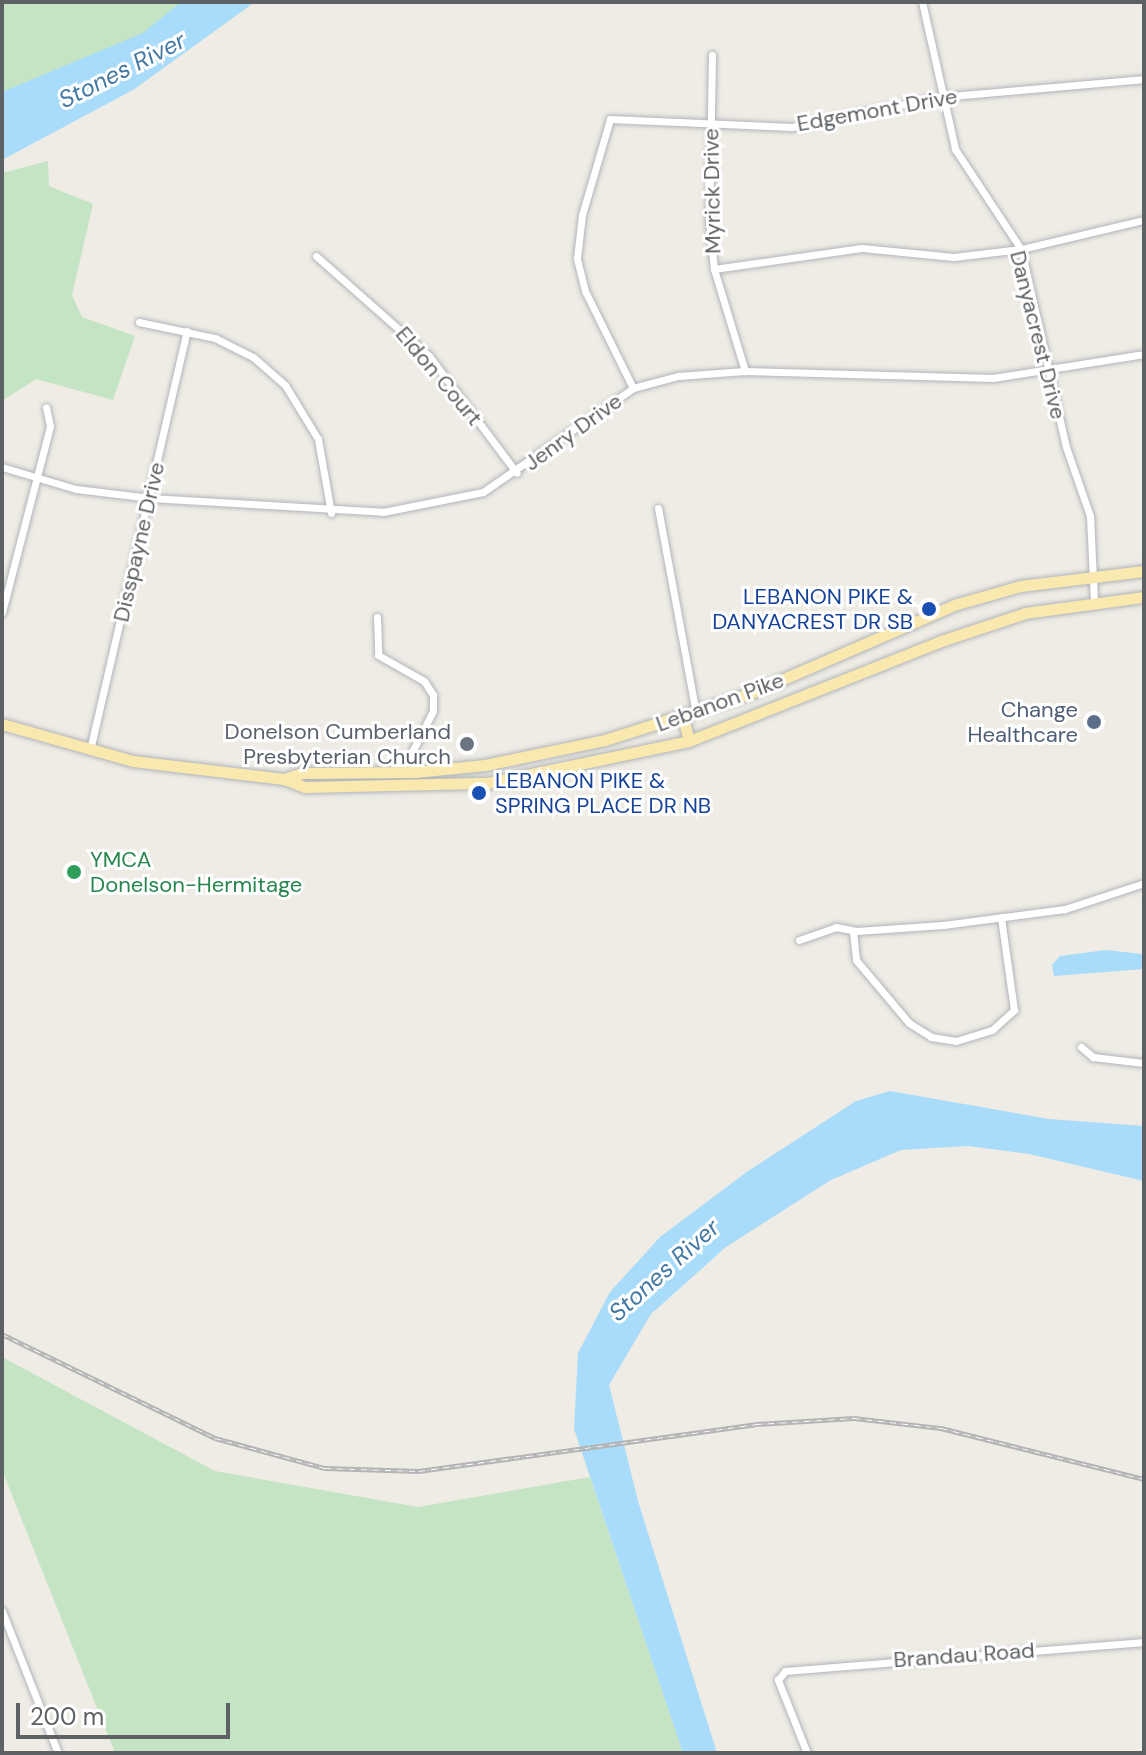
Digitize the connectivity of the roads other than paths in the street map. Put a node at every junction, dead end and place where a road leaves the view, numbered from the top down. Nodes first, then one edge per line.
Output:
1 (922, 2) edge
2 (712, 55) dead end
3 (1144, 79) edge
4 (940, 97) junction
5 (710, 127) junction
6 (1144, 220) edge
7 (1021, 249) junction
8 (316, 256) dead end
9 (714, 269) junction
10 (139, 322) dead end
11 (187, 331) junction
12 (1144, 354) edge
13 (745, 371) junction
14 (1047, 371) junction
15 (633, 388) junction
16 (46, 407) dead end
17 (2, 467) edge
18 (517, 473) junction
19 (37, 477) junction
20 (150, 498) junction
21 (658, 508) dead end
22 (331, 513) junction
23 (1144, 571) edge
24 (1095, 575) junction
25 (1094, 595) junction
26 (1144, 597) edge
27 (2, 612) edge
28 (377, 617) dead end
29 (696, 713) junction
30 (683, 717) junction
31 (2, 724) edge
32 (689, 741) junction
33 (90, 752) junction
34 (512, 759) junction
35 (415, 772) junction
36 (515, 778) junction
37 (284, 779) junction
38 (1144, 883) edge
39 (1001, 917) junction
40 (853, 931) junction
41 (799, 940) dead end
42 (1081, 1047) dead end
43 (1144, 1063) edge
44 (2, 1611) edge
45 (1144, 1642) edge
46 (58, 1753) edge
47 (807, 1753) edge

1 - 4 street, Danyacrest Drive
2 - 5 street, Myrick Drive
3 - 4 street, Edgemont Drive
4 - 5 street, Edgemont Drive
4 - 7 street, Danyacrest Drive
5 - 9 street, Myrick Drive
5 - 15 street, Edgemont Drive
6 - 7 street
7 - 9 street
7 - 14 street, Danyacrest Drive
8 - 18 street, Eldon Court
9 - 13 street, Myrick Drive
10 - 11 street
11 - 20 street, Disspayne Drive
11 - 22 street
12 - 14 street, Jenry Drive
13 - 14 street, Jenry Drive
13 - 15 street, Jenry Drive
14 - 24 street, Danyacrest Drive
15 - 18 street, Jenry Drive
16 - 19 street
17 - 19 street, Jenry Drive
18 - 22 street, Jenry Drive
19 - 20 street, Jenry Drive
19 - 27 street
20 - 22 street, Jenry Drive
20 - 33 street, Disspayne Drive
21 - 29 street
23 - 24 main road, Lebanon Pike
24 - 25 street, Danyacrest Drive
24 - 29 main road, Lebanon Pike
25 - 26 main road, Lebanon Pike
25 - 32 main road, Lebanon Pike
28 - 35 street
29 - 30 main road, Lebanon Pike
30 - 32 main road
30 - 34 main road, Lebanon Pike
31 - 33 main road, Lebanon Pike
32 - 36 main road, Lebanon Pike
33 - 37 main road, Lebanon Pike
34 - 35 main road, Lebanon Pike
34 - 36 main road
35 - 37 main road, Lebanon Pike
36 - 37 main road, Lebanon Pike
38 - 39 street
39 - 40 street
39 - 40 street
40 - 41 street
42 - 43 street
44 - 46 street
45 - 47 street, Brandau Road

